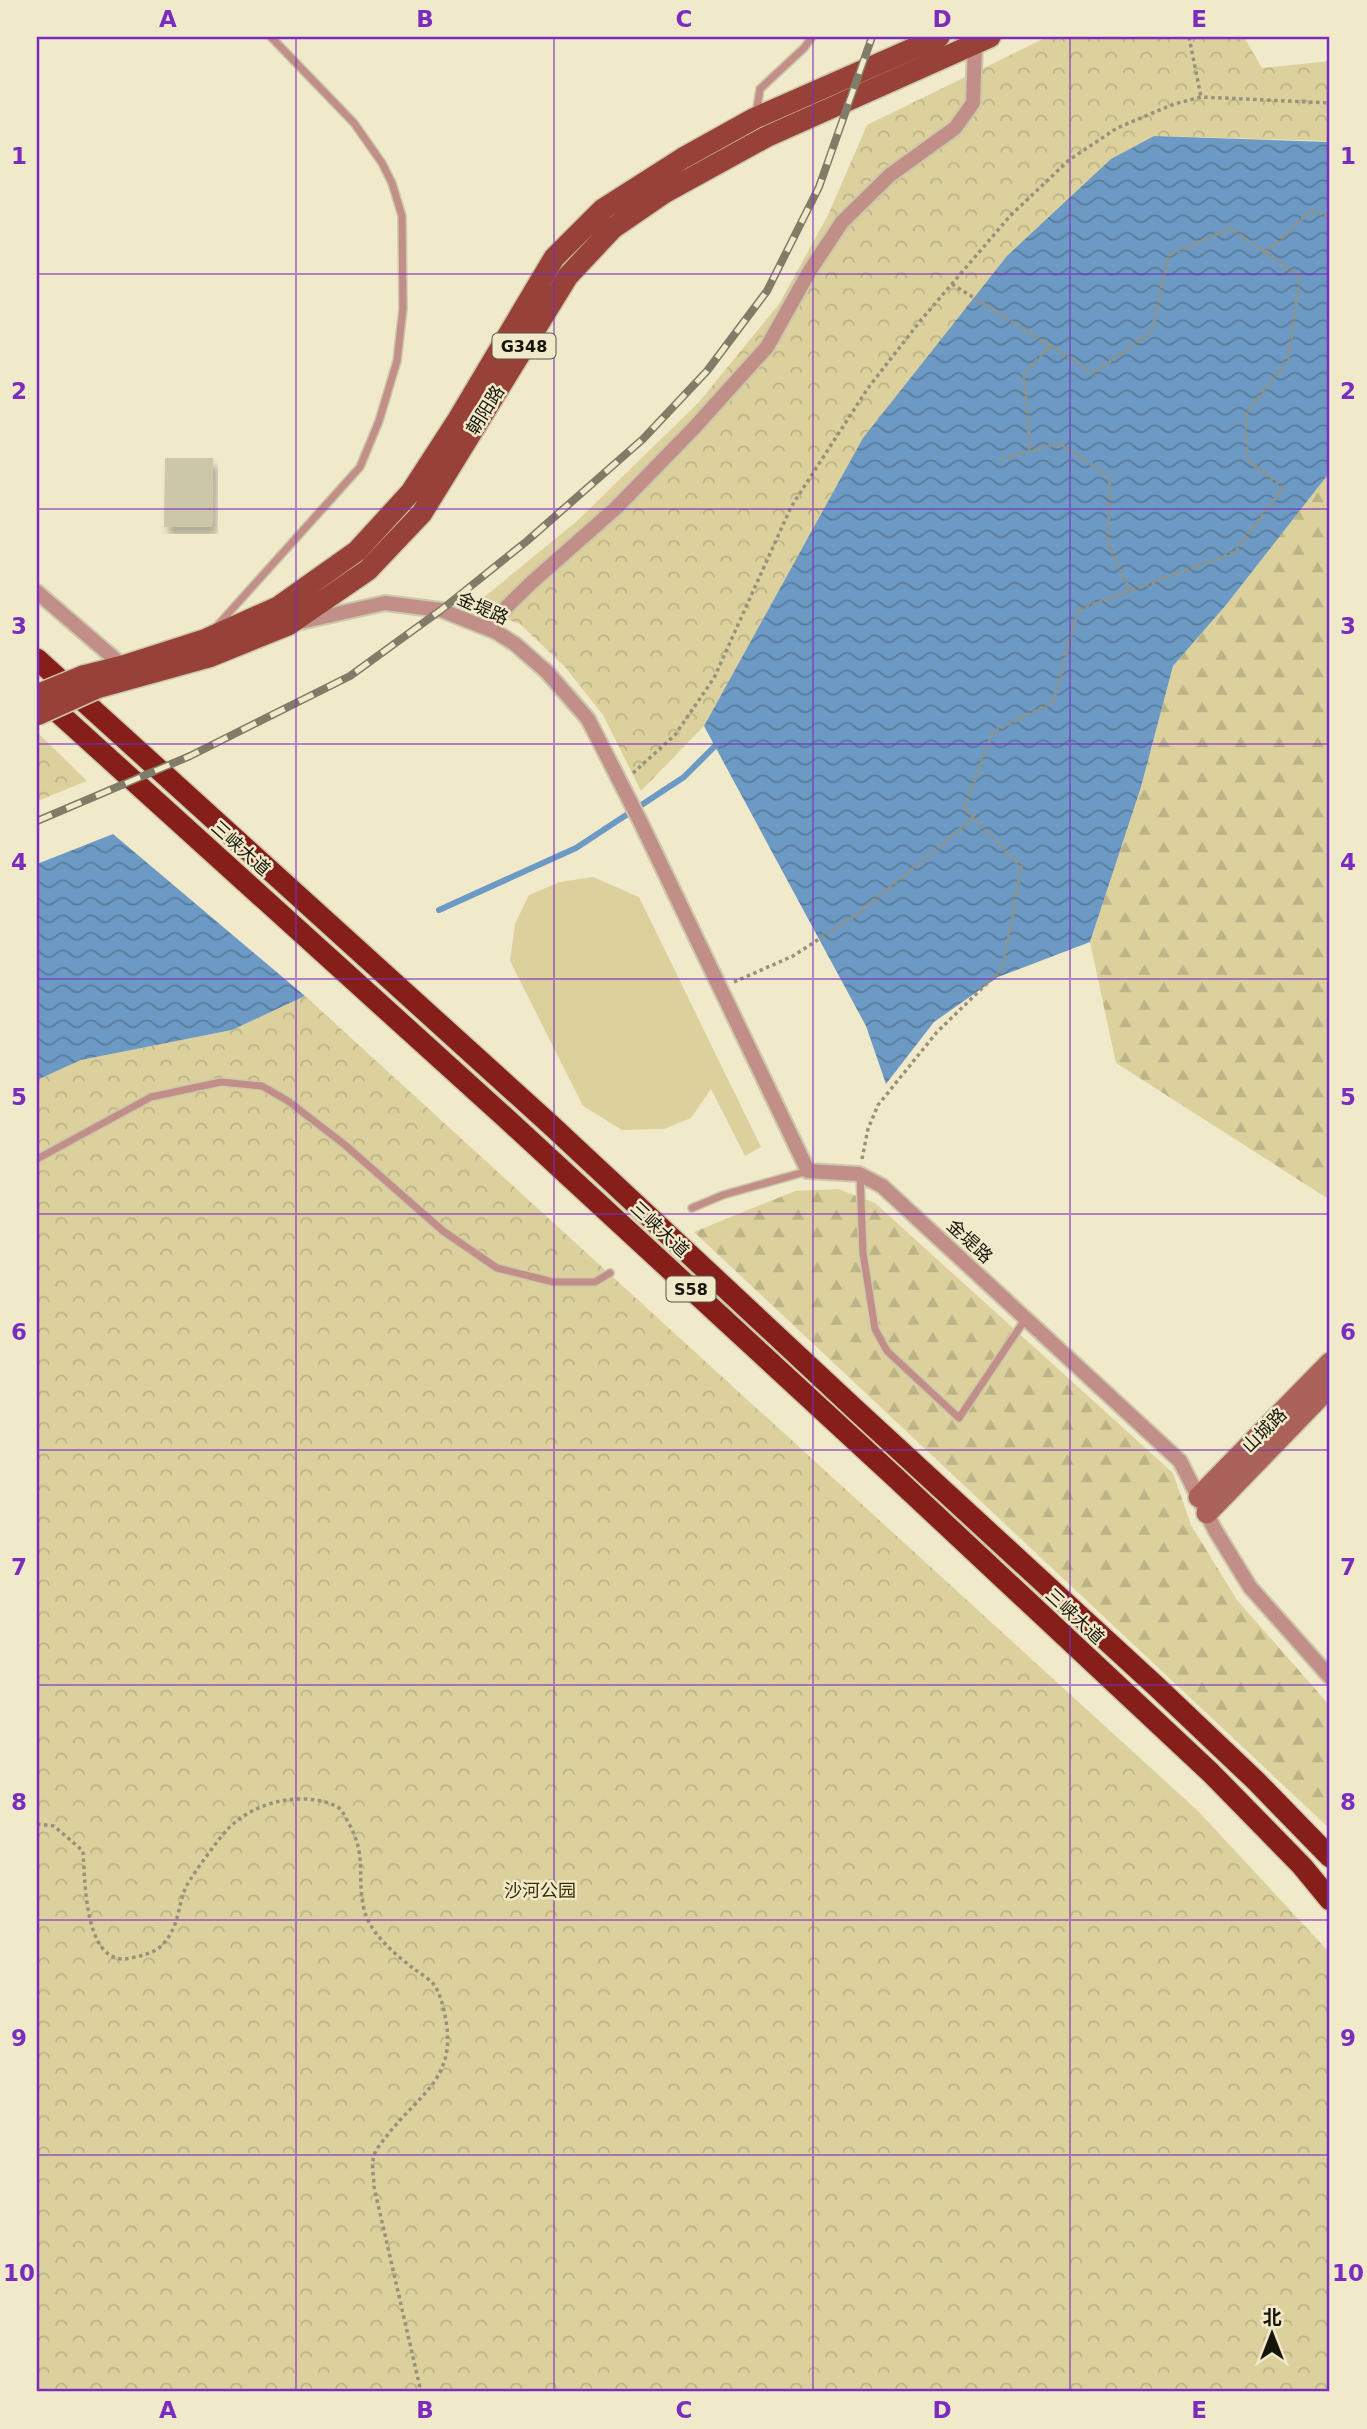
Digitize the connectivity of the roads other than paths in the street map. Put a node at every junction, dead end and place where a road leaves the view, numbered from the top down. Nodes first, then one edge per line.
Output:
1 (271, 37) edge
2 (812, 37) edge
3 (939, 37) edge
4 (983, 40) edge
5 (755, 118) junction
6 (37, 592) edge
7 (288, 625) junction
8 (486, 627) junction
9 (204, 640) junction
10 (37, 659) edge
11 (123, 666) junction
12 (90, 682) junction
13 (37, 694) edge
14 (37, 715) edge
15 (37, 1159) edge
16 (808, 1171) junction
17 (859, 1174) junction
18 (692, 1209) dead end
19 (610, 1273) dead end
20 (1026, 1318) junction
21 (1330, 1363) edge
22 (1330, 1386) edge
23 (1203, 1505) junction
24 (1330, 1677) edge
25 (1330, 1857) edge
26 (1330, 1900) edge

1 - 9 lane
2 - 5 lane
3 - 5 main road, 朝阳路 / G348
4 - 7 main road, 朝阳路 / G348
4 - 8 street
5 - 9 main road, 朝阳路 / G348
6 - 11 street
7 - 8 street, 金堤路
7 - 12 main road, 朝阳路 / G348
8 - 16 street, 金堤路
9 - 11 main road, 朝阳路 / G348
10 - 25 highway, 三峡大道 / S58
11 - 12 main road, 朝阳路 / G348
12 - 13 main road, 朝阳路 / G348, bridge
12 - 14 main road, 朝阳路 / G348, bridge
13 - 26 highway, 三峡大道 / S58
15 - 19 lane
16 - 17 street, 金堤路
16 - 18 lane
17 - 20 street, 金堤路
17 - 20 lane
20 - 23 street, 金堤路
21 - 23 street, 山城路
22 - 23 street, 山城路
23 - 24 street, 金堤路

